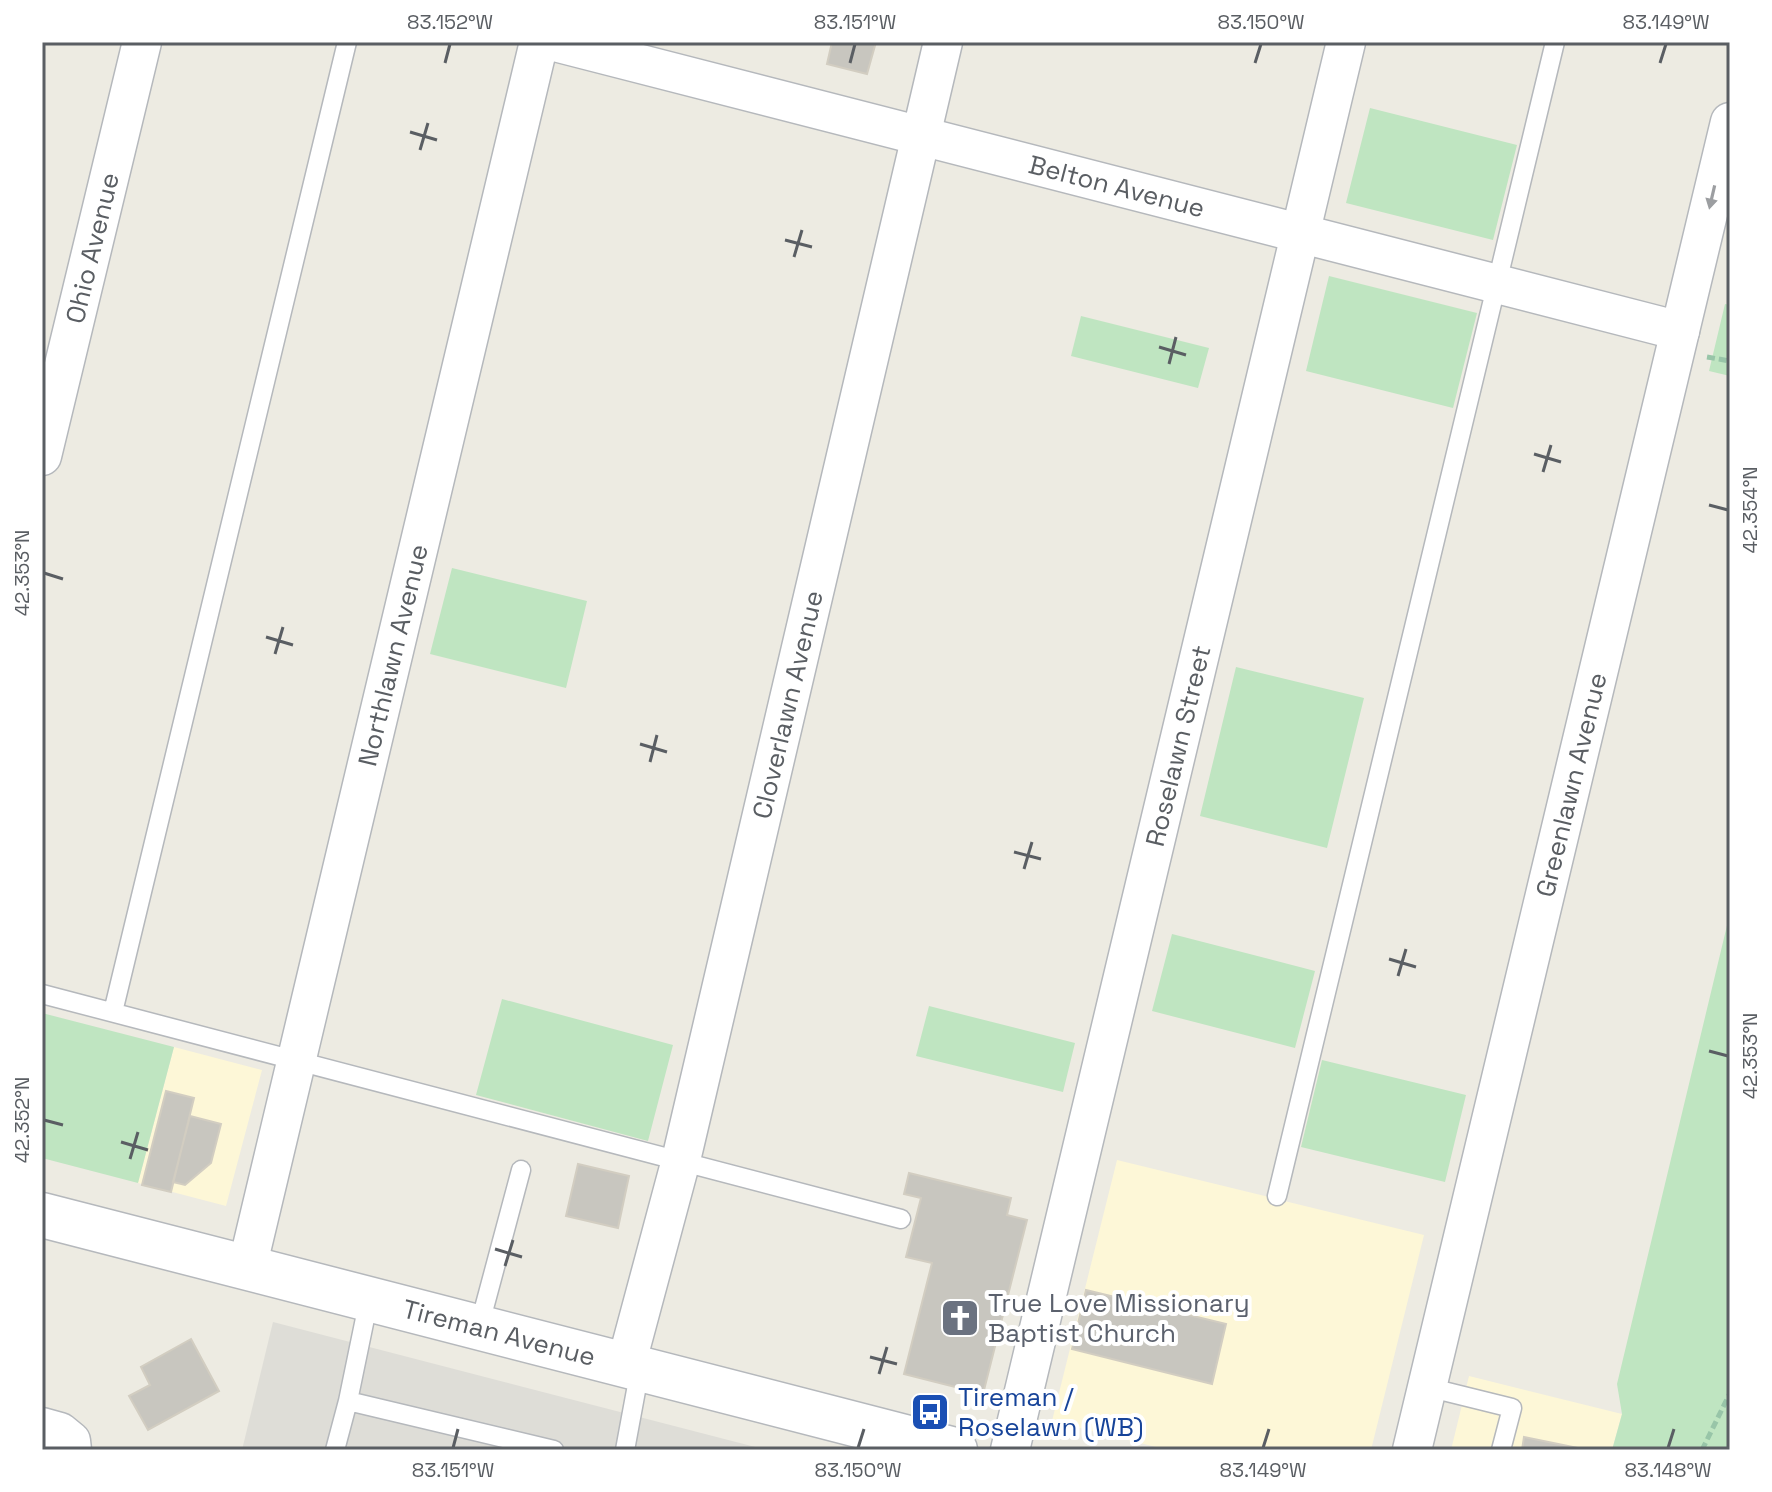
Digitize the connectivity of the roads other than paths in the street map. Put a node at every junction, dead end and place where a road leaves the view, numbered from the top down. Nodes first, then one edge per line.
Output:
1 (142, 42) edge
2 (347, 42) edge
3 (539, 42) edge
4 (555, 42) edge
5 (943, 42) edge
6 (1346, 42) edge
7 (1555, 42) edge
8 (1730, 122) edge
9 (921, 135) junction
10 (1300, 233) junction
11 (1497, 283) junction
12 (1692, 344) junction
13 (42, 456) edge
14 (42, 994) edge
15 (113, 1012) junction
16 (297, 1059) junction
17 (681, 1160) junction
18 (521, 1170) dead end
19 (1277, 1196) dead end
20 (42, 1215) edge
21 (901, 1219) dead end
22 (247, 1268) junction
23 (369, 1299) junction
24 (479, 1327) junction
25 (633, 1367) junction
26 (1427, 1387) junction
27 (348, 1401) junction
28 (42, 1427) edge
29 (72, 1450) edge
30 (335, 1450) edge
31 (554, 1450) edge
32 (625, 1450) edge
33 (955, 1450) edge
34 (1010, 1450) edge
35 (1412, 1450) edge
36 (1501, 1450) edge

1 - 13 street, Ohio Avenue
2 - 15 lane
3 - 16 street, Northlawn Avenue
4 - 9 street, Belton Avenue
5 - 9 street, Cloverlawn Avenue
6 - 10 street, Roselawn Street
7 - 11 lane
8 -> 12 street, Greenlawn Avenue
9 - 10 street, Belton Avenue
9 - 17 street, Cloverlawn Avenue
10 - 11 street, Belton Avenue
10 - 34 street, Roselawn Street
11 - 12 street, Belton Avenue
11 - 19 lane
12 - 26 street, Greenlawn Avenue
14 - 15 lane
15 - 16 lane
16 - 17 lane
16 - 22 street, Northlawn Avenue
17 - 21 lane
17 - 25 street, Cloverlawn Avenue
18 - 24 lane
20 - 22 street, Tireman Avenue
22 - 23 street, Tireman Avenue
23 - 24 street, Tireman Avenue
23 - 27 lane
24 - 25 street, Tireman Avenue
25 - 32 lane
25 - 33 street, Tireman Avenue
26 - 35 street, Greenlawn Avenue
26 - 36 lane
27 - 30 lane
27 - 31 lane
28 - 29 street

